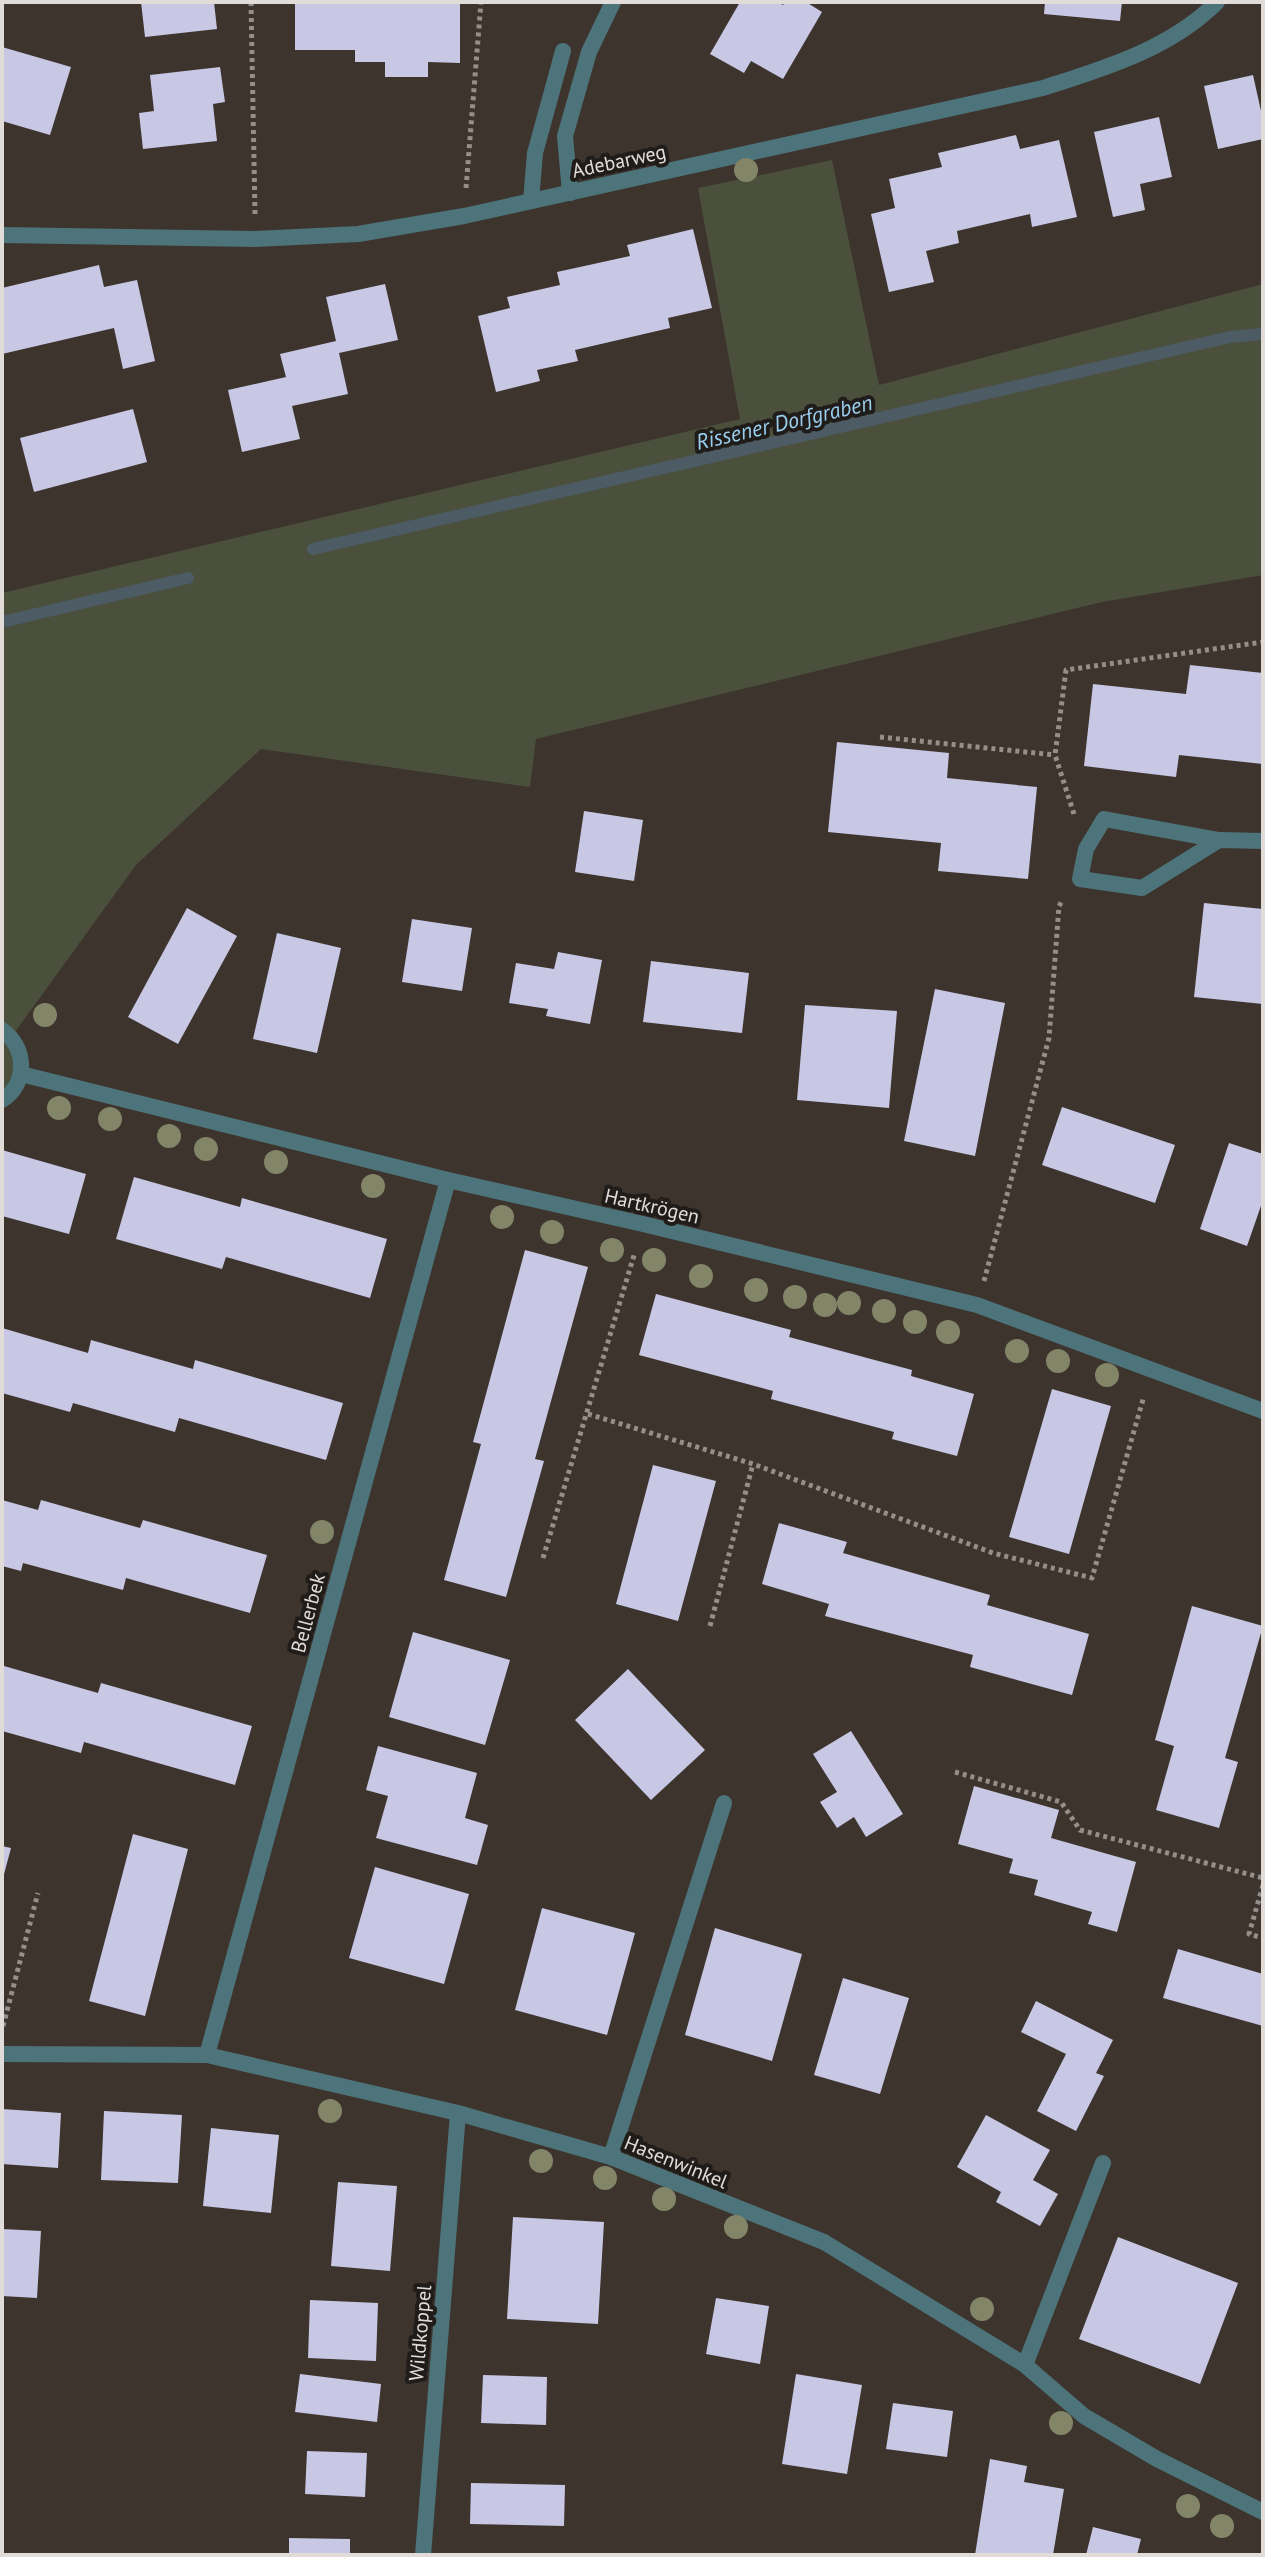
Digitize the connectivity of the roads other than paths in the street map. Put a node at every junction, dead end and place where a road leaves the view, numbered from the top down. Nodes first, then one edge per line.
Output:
1 (613, 2) edge
2 (1217, 2) edge
3 (563, 51) dead end
4 (570, 193) junction
5 (531, 201) junction
6 (2, 235) edge
7 (1219, 840) junction
8 (1263, 841) edge
9 (2, 1030) edge
10 (21, 1074) junction
11 (2, 1100) edge
12 (448, 1180) junction
13 (1263, 1411) edge
14 (724, 1803) dead end
15 (2, 2054) edge
16 (207, 2055) junction
17 (458, 2113) junction
18 (611, 2157) junction
19 (1103, 2163) dead end
20 (1025, 2365) junction
21 (1263, 2512) edge
22 (423, 2555) edge

1 - 4 street
2 - 4 street, Adebarweg
3 - 5 street
4 - 5 street, Adebarweg
5 - 6 street, Adebarweg
7 - 7 street
7 - 8 street
9 - 10 street
10 - 11 street
10 - 12 street, Hartkrögen
12 - 13 street, Hartkrögen
12 - 16 street, Bellerbek
14 - 18 street
15 - 16 street, Hasenwinkel
16 - 17 street, Hasenwinkel
17 - 18 street, Hasenwinkel
17 - 22 street, Wildkoppel
18 - 20 street, Hasenwinkel
19 - 20 street
20 - 21 street, Hasenwinkel

